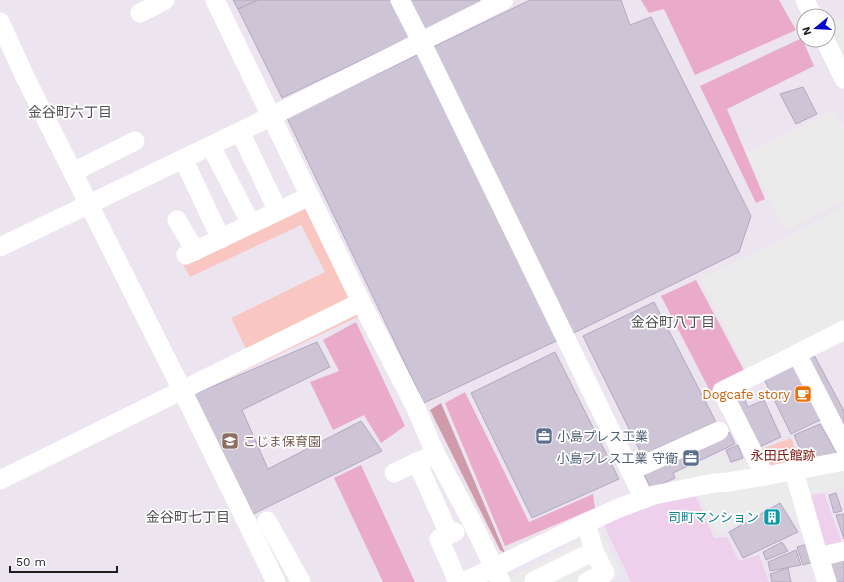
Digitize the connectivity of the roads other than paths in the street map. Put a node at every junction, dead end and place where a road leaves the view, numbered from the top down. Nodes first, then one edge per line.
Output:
1 (165, 0) edge
2 (216, 0) edge
3 (400, 0) edge
4 (494, 2) edge
5 (140, 13) dead end
6 (0, 22) edge
7 (421, 41) junction
8 (829, 48) edge
9 (844, 79) edge
10 (272, 116) junction
11 (135, 140) dead end
12 (244, 140) dead end
13 (214, 152) dead end
14 (188, 169) dead end
15 (73, 172) junction
16 (310, 196) junction
17 (89, 204) junction
18 (278, 211) junction
19 (177, 220) dead end
20 (251, 224) junction
21 (221, 239) junction
22 (0, 247) edge
23 (361, 302) junction
24 (844, 330) edge
25 (797, 354) junction
26 (182, 390) junction
27 (719, 431) dead end
28 (844, 446) edge
29 (436, 455) junction
30 (844, 461) edge
31 (417, 462) junction
32 (630, 470) junction
33 (794, 471) junction
34 (394, 474) dead end
35 (765, 476) junction
36 (0, 480) edge
37 (644, 499) junction
38 (267, 521) dead end
39 (586, 523) junction
40 (473, 524) junction
41 (449, 534) junction
42 (594, 551) junction
43 (844, 551) edge
44 (819, 557) junction
45 (498, 575) edge
46 (534, 581) edge
47 (276, 582) edge
48 (301, 582) edge
49 (458, 582) edge
50 (463, 582) edge
51 (586, 582) edge
52 (827, 582) edge

1 - 5 street
2 - 10 street
3 - 7 street
4 - 7 street
6 - 15 street
7 - 10 street
7 - 32 street
8 - 9 street
10 - 16 street
10 - 17 street
11 - 15 street
12 - 18 street
13 - 20 street
14 - 21 street
15 - 17 street
16 - 18 street
16 - 23 street
17 - 22 street
17 - 26 street
18 - 20 street
19 - 21 street
20 - 21 street
23 - 26 street
23 - 29 street
24 - 25 street
25 - 28 street
25 - 35 street
26 - 36 street
26 - 47 street
27 - 32 street
29 - 31 street
29 - 40 street
30 - 33 street
31 - 34 street
31 - 41 street
32 - 37 street
33 - 35 street
33 - 44 street
35 - 37 street
37 - 39 street
38 - 48 street
39 - 42 street
39 - 45 street
40 - 41 street
40 - 45 street
41 - 49 street
42 - 46 street
42 - 51 street
43 - 44 street
44 - 52 street
45 - 50 street

